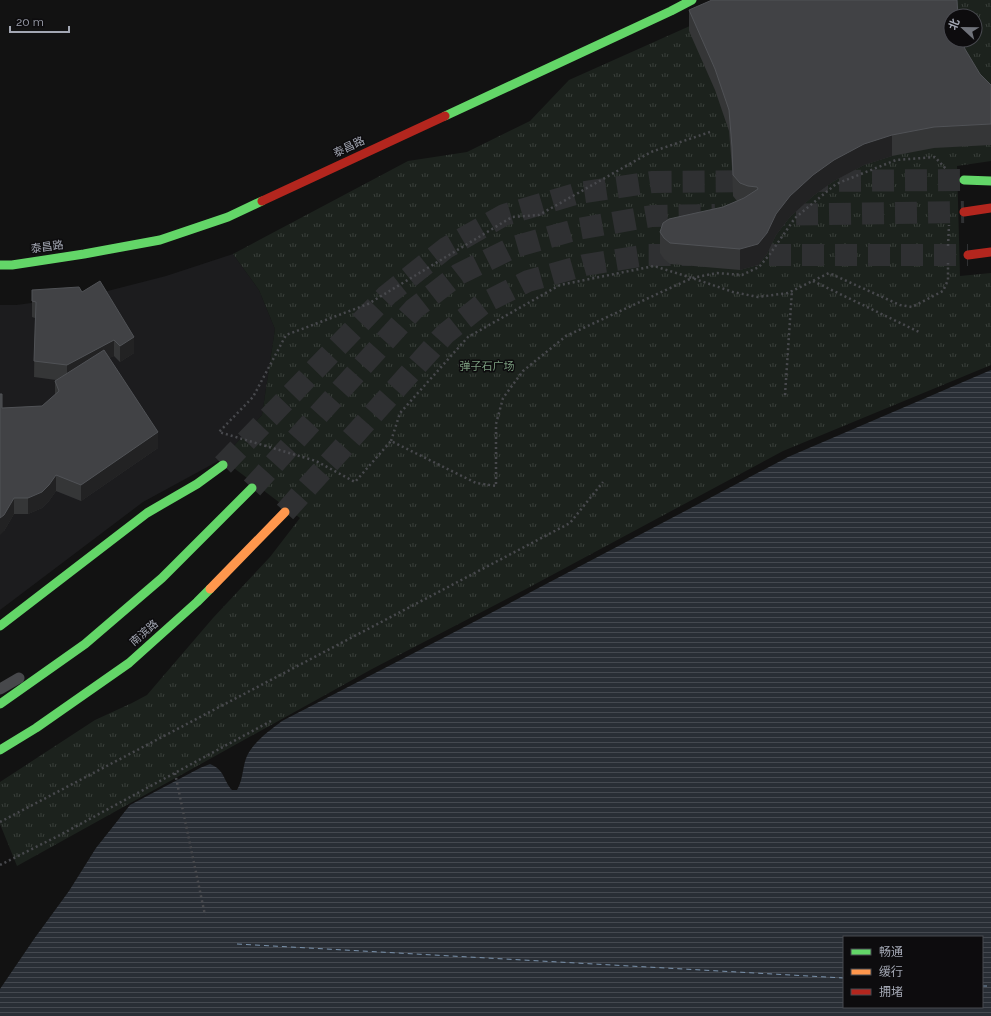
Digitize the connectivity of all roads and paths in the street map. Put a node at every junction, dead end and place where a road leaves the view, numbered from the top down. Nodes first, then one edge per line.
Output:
1 (692, 0) edge
2 (710, 132) dead end
3 (949, 172) dead end
4 (964, 180) tunnel mouth
5 (991, 181) edge
6 (991, 208) edge
7 (964, 212) tunnel mouth
8 (948, 218) dead end
9 (948, 249) dead end
10 (991, 252) edge
11 (968, 255) tunnel mouth
12 (948, 257) dead end
13 (0, 265) edge
14 (692, 278) junction
15 (813, 281) junction
16 (792, 290) junction
17 (919, 332) dead end
18 (785, 395) dead end
19 (391, 441) junction
20 (223, 464) tunnel mouth
21 (603, 482) dead end
22 (252, 488) tunnel mouth
23 (285, 512) tunnel mouth
24 (0, 626) edge
25 (85, 644) junction
26 (0, 689) edge
27 (0, 704) edge
28 (271, 721) dead end
29 (0, 750) edge
30 (175, 773) junction
31 (0, 822) edge
32 (0, 864) edge
33 (205, 915) dead end

1 - 13 street, 泰昌路
2 - 19 path
3 - 14 path
4 - 5 street
6 - 7 street
8 - 9 path
10 - 11 street
12 - 15 path
14 - 16 path
14 - 19 path
14 - 19 path
15 - 16 path
15 - 17 path
16 - 18 path
20 - 24 street
21 - 31 path
22 - 25 street
23 - 29 street, 南滨路
25 - 26 lane
25 - 27 street
28 - 30 path
30 - 32 path
30 - 33 path

